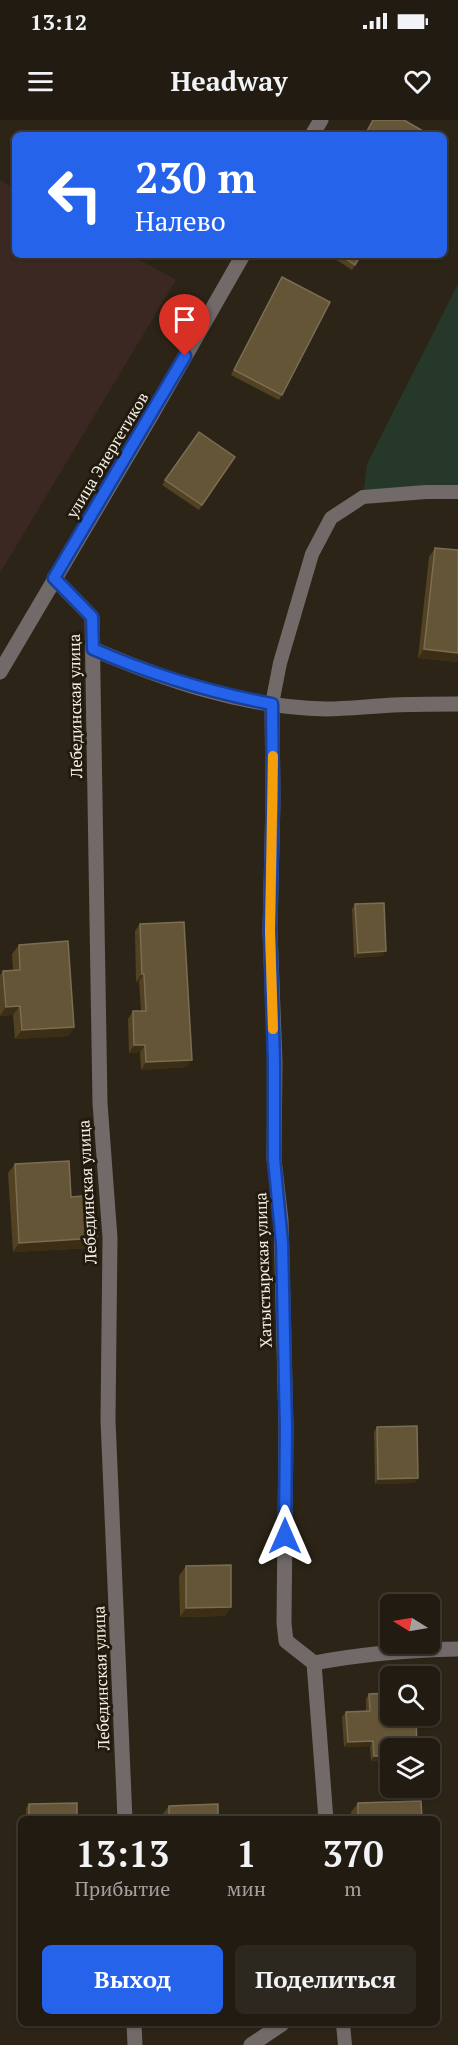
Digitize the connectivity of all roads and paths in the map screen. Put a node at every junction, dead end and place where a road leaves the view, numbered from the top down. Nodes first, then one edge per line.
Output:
1 (241, 258) edge
2 (458, 492) edge
3 (54, 578) junction
4 (93, 649) junction
5 (0, 672) edge
6 (272, 704) junction
7 (458, 704) edge
8 (458, 1649) edge
9 (314, 1663) junction
10 (125, 1816) edge
11 (326, 1816) edge
12 (134, 2026) edge
13 (279, 2026) edge
14 (343, 2026) edge
15 (135, 2045) edge
16 (251, 2045) edge
17 (345, 2045) edge

1 - 3 street, улица Энергетиков
2 - 6 lane
3 - 4 street, Лебединская улица
3 - 5 street, улица Энергетиков
4 - 6 street
4 - 10 street, Лебединская улица
6 - 7 street
6 - 9 street, Хатыстырская улица
8 - 9 street
9 - 11 street
12 - 15 street
13 - 16 street
14 - 17 lane

